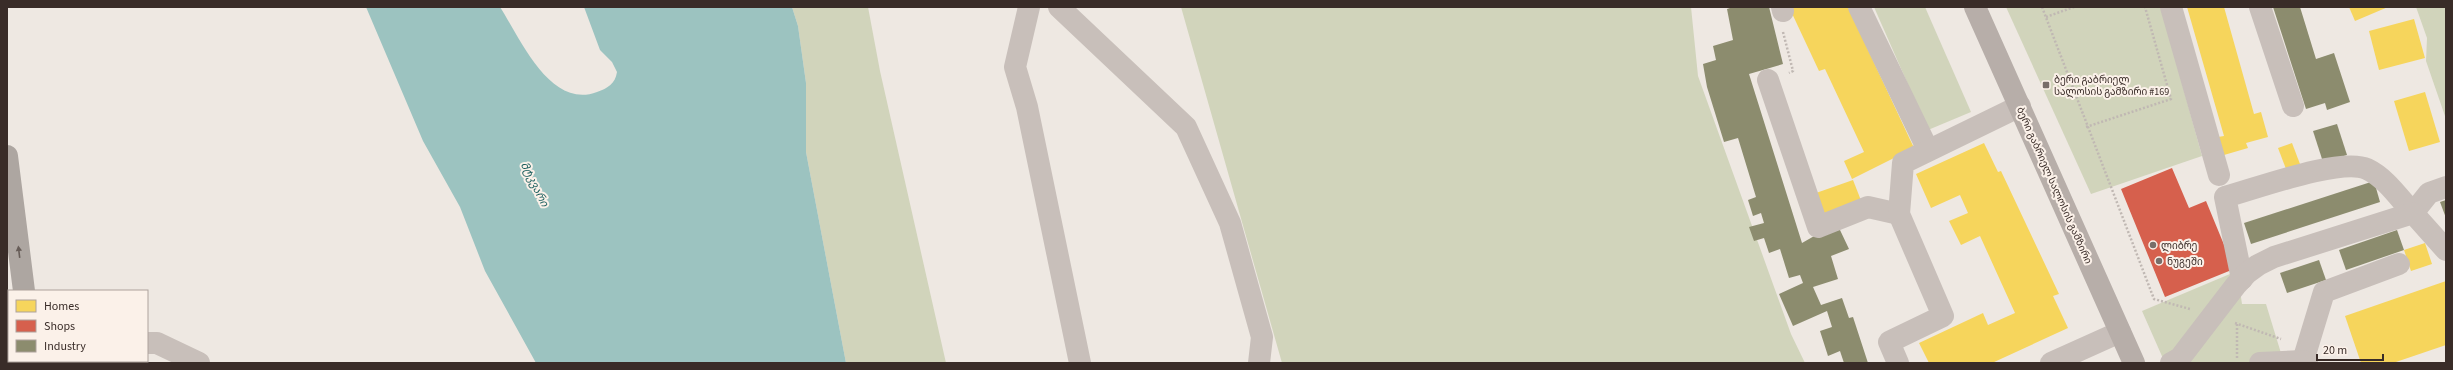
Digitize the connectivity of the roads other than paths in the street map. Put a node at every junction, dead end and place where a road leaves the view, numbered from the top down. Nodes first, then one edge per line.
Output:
1 (1029, 7) edge
2 (1059, 7) edge
3 (1859, 7) edge
4 (1975, 7) edge
5 (2171, 7) edge
6 (2260, 7) edge
7 (1768, 80) road end
8 (2020, 106) junction
9 (2293, 106) dead end
10 (1928, 150) junction
11 (7, 156) edge
12 (2219, 175) dead end
13 (2446, 187) edge
14 (2413, 213) junction
15 (1899, 214) junction
16 (2446, 250) edge
17 (2399, 264) dead end
18 (2239, 282) junction
19 (24, 290) edge
20 (2120, 332) junction
21 (148, 343) edge
22 (2179, 361) edge
23 (2305, 362) edge
24 (199, 363) edge
25 (1080, 363) edge
26 (1260, 363) edge
27 (1898, 363) edge
28 (2051, 363) edge
29 (2134, 363) edge
30 (2260, 363) edge

1 - 25 street
2 - 26 street
3 - 10 street
4 - 8 main road, ბერი გაბრიელ სალოსის გამზირი
5 - 12 street
6 - 9 street
7 - 15 street
8 - 10 street
8 - 20 main road, ბერი გაბრიელ სალოსის გამზირი
10 - 15 street
19 -> 11 highway
13 - 14 street
14 - 16 street
14 - 18 street
14 - 18 street
15 - 27 street
17 - 23 street
18 - 22 street
20 - 28 street
20 - 29 main road, ბერი გაბრიელ სალოსის გამზირი
21 - 24 street
23 - 30 street

